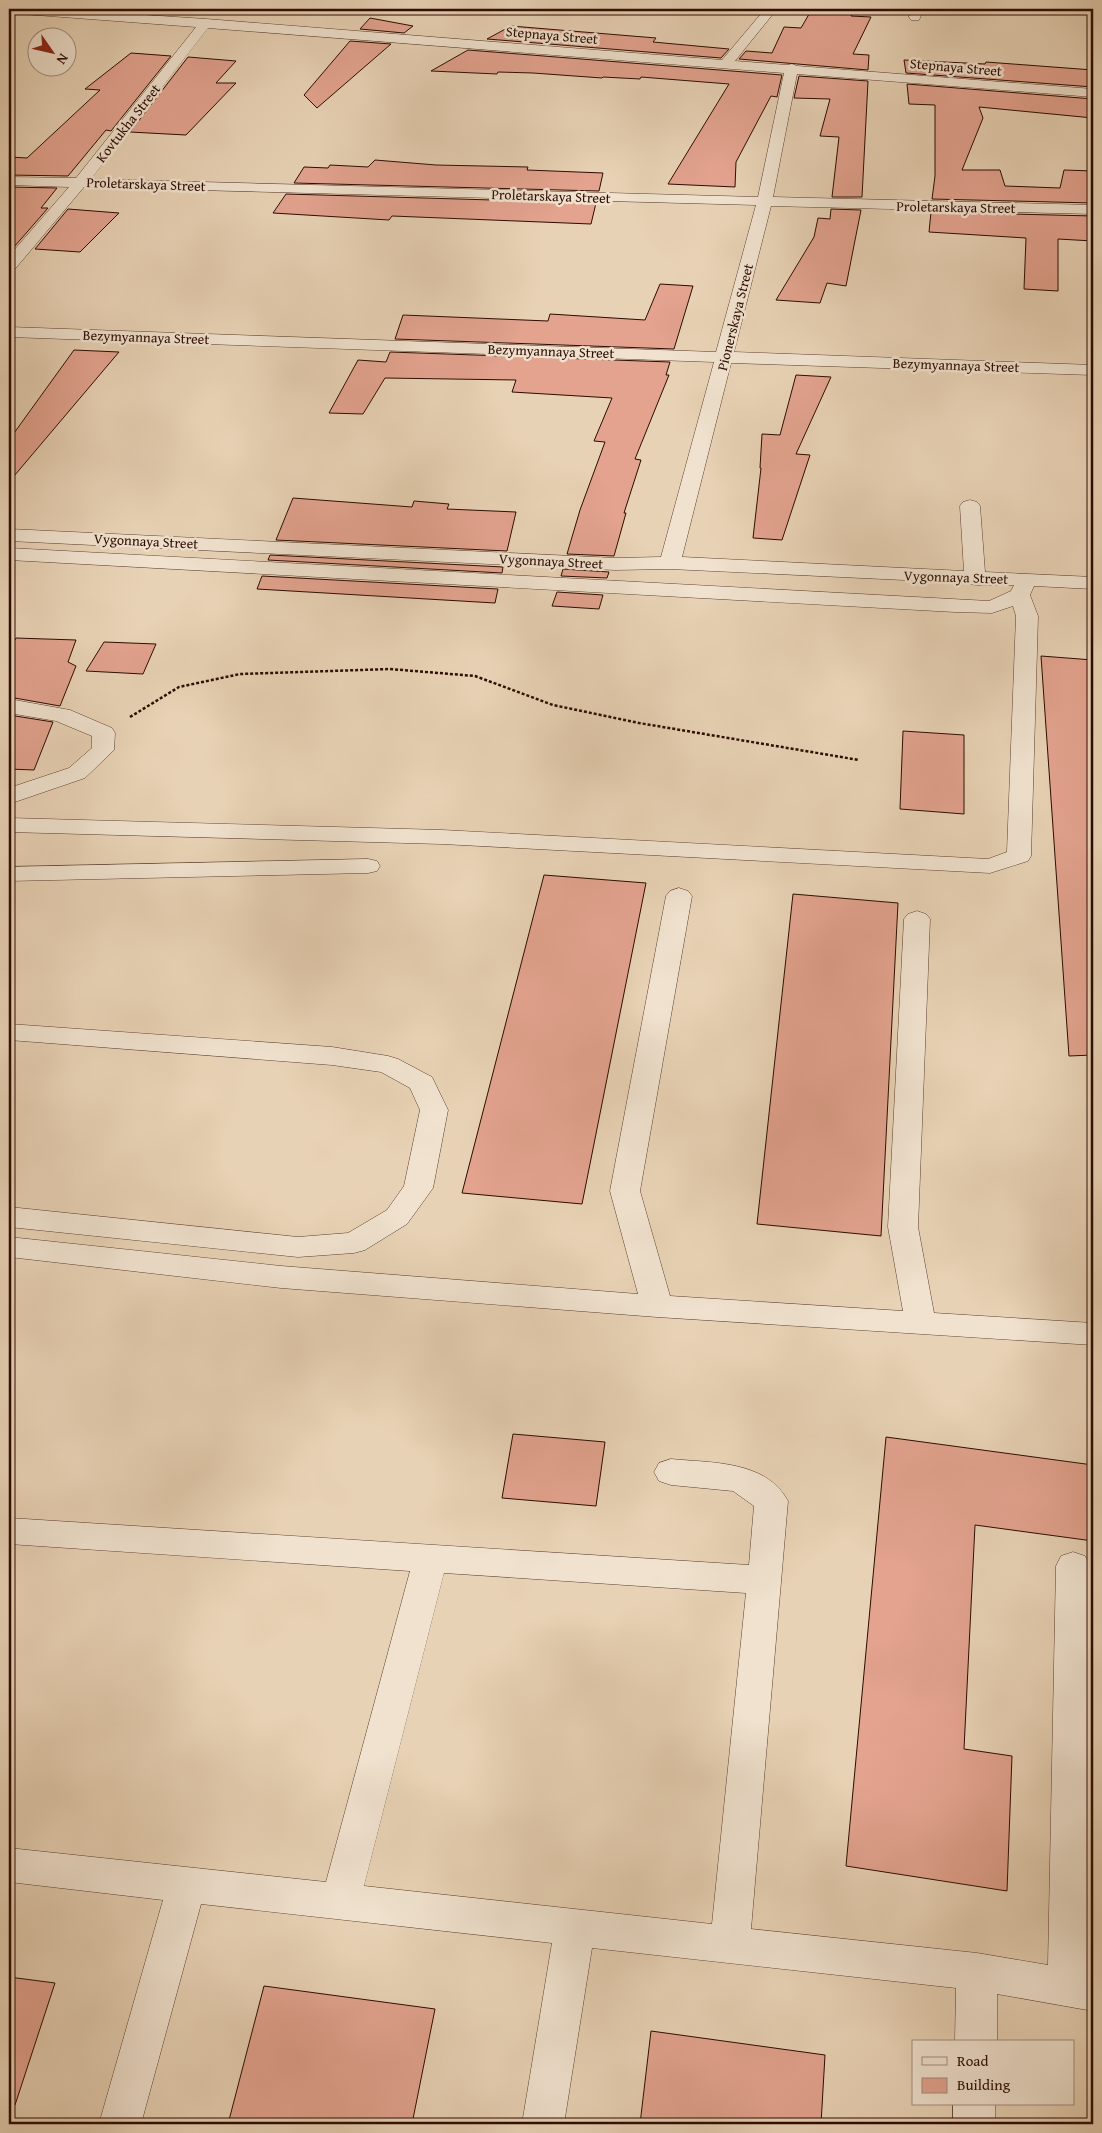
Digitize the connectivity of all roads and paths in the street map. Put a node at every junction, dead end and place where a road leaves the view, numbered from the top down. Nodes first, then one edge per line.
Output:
1 (9, 9) edge
2 (771, 9) edge
3 (206, 23) junction
4 (726, 64) junction
5 (792, 68) junction
6 (1093, 93) edge
7 (9, 181) edge
8 (81, 182) junction
9 (764, 202) junction
10 (1093, 210) edge
11 (9, 266) edge
12 (9, 332) edge
13 (725, 357) junction
14 (1093, 370) edge
15 (970, 506) dead end
16 (9, 534) edge
17 (9, 554) edge
18 (615, 564) junction
19 (670, 564) junction
20 (975, 579) junction
21 (1093, 583) edge
22 (609, 588) junction
23 (1023, 588) junction
24 (9, 706) edge
25 (104, 733) junction
26 (859, 760) dead end
27 (9, 797) edge
28 (9, 825) edge
29 (368, 866) dead end
30 (9, 874) edge
31 (679, 896) dead end
32 (917, 919) dead end
33 (9, 1032) edge
34 (9, 1217) edge
35 (9, 1247) edge
36 (657, 1306) junction
37 (920, 1321) junction
38 (1093, 1334) edge
39 (671, 1472) dead end
40 (9, 1531) edge
41 (431, 1558) junction
42 (1073, 1566) dead end
43 (765, 1580) junction
44 (9, 1865) edge
45 (187, 1884) junction
46 (341, 1901) junction
47 (575, 1927) junction
48 (730, 1944) junction
49 (977, 1972) junction
50 (1081, 1990) edge
51 (976, 2040) edge
52 (974, 2106) edge
53 (120, 2124) edge
54 (543, 2124) edge
55 (974, 2124) edge

1 - 3 street, Stepnaya Street
2 - 4 street
3 - 4 street, Stepnaya Street
3 - 8 street, Kovtukha Street
4 - 5 street, Stepnaya Street
5 - 6 street, Stepnaya Street
5 - 9 street, Pionerskaya Street
7 - 8 street, Proletarskaya Street
8 - 9 street, Proletarskaya Street
8 - 11 street, Kovtukha Street
9 - 10 street, Proletarskaya Street
9 - 13 street, Pionerskaya Street
12 - 13 street, Bezymyannaya Street
13 - 14 street, Bezymyannaya Street
13 - 19 street, Pionerskaya Street
15 - 20 street
16 - 18 street, Vygonnaya Street
17 - 22 street
18 - 19 street, Vygonnaya Street
18 - 22 street
19 - 20 street, Vygonnaya Street
20 - 23 street, Vygonnaya Street
21 - 23 street, Vygonnaya Street
22 - 23 street
23 - 28 street
24 - 25 street
25 - 26 path
25 - 27 street
29 - 30 street
31 - 36 street
32 - 37 street
33 - 34 street
35 - 36 street
36 - 37 street
37 - 38 street
39 - 43 street
40 - 41 street
41 - 43 street
41 - 46 street
42 - 50 street
43 - 48 street
44 - 45 street
45 - 46 street
45 - 53 street
46 - 47 street
47 - 48 street
47 - 54 street
48 - 49 street
49 - 50 street
49 - 51 street
52 - 55 street

